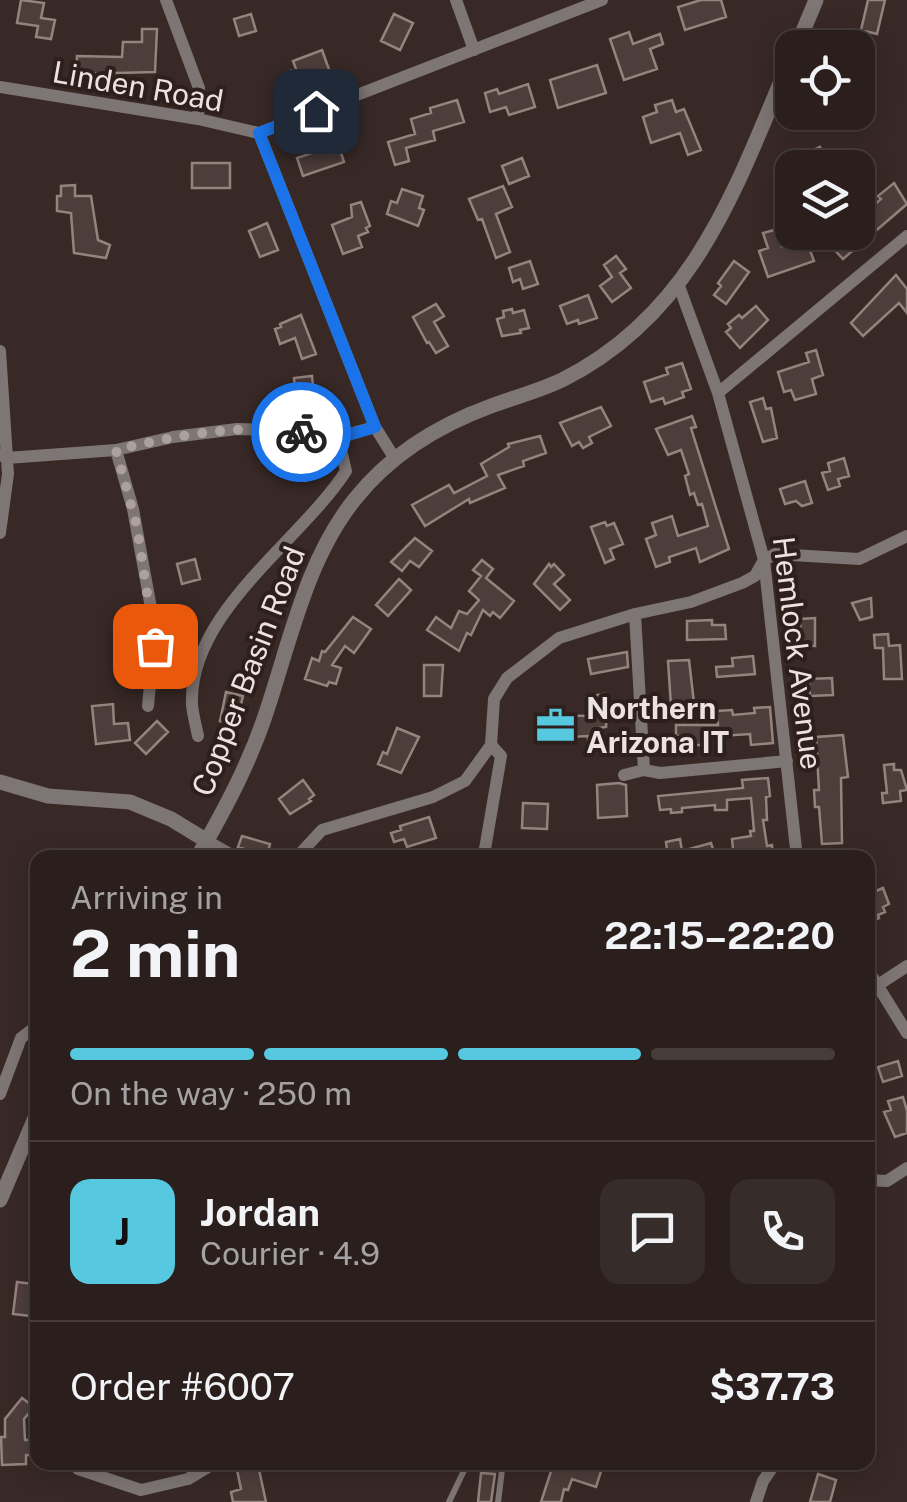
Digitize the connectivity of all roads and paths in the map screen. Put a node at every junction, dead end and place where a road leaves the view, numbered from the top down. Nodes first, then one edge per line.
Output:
1 (166, 0) edge
2 (456, 0) edge
3 (602, 0) edge
4 (816, 0) edge
5 (804, 30) edge
6 (474, 50) junction
7 (0, 88) edge
8 (775, 94) edge
9 (198, 119) junction
10 (259, 133) junction
11 (907, 236) edge
12 (679, 286) junction
13 (0, 352) edge
14 (718, 393) junction
15 (375, 427) junction
16 (338, 438) junction
17 (116, 450) junction
18 (4, 456) edge
19 (395, 459) junction
20 (0, 533) edge
21 (907, 536) edge
22 (764, 560) junction
23 (635, 614) junction
24 (148, 706) dead end
25 (198, 736) dead end
26 (490, 745) junction
27 (787, 761) junction
28 (644, 770) junction
29 (624, 775) dead end
30 (0, 782) edge
31 (207, 841) junction
32 (202, 850) edge
33 (223, 850) edge
34 (303, 850) edge
35 (484, 850) edge
36 (796, 850) edge
37 (907, 966) edge
38 (875, 980) edge
39 (878, 985) junction
40 (30, 1031) edge
41 (907, 1034) edge
42 (0, 1094) edge
43 (30, 1130) edge
44 (907, 1168) edge
45 (875, 1180) edge
46 (0, 1200) edge
47 (81, 1470) edge
48 (203, 1470) edge
49 (464, 1470) edge
50 (502, 1470) edge
51 (771, 1470) edge
52 (448, 1500) edge
53 (498, 1502) edge
54 (756, 1502) edge

1 - 9 street
2 - 6 street
3 - 6 street, Linden Road
4 - 5 street
6 - 10 street, Linden Road
7 - 9 street, Linden Road
8 - 12 street, Copper Basin Road
9 - 10 street, Linden Road
10 - 15 street
11 - 14 street
12 - 14 street, Hemlock Avenue
12 - 19 street, Copper Basin Road
13 - 18 street
14 - 22 street, Hemlock Avenue
15 - 16 street
15 - 19 street
16 - 17 street
16 - 25 street
17 - 18 street
17 - 24 street
18 - 20 street
19 - 31 street, Copper Basin Road
21 - 22 street
22 - 23 street
22 - 27 street, Hemlock Avenue
23 - 26 street
23 - 28 street
26 - 34 street
26 - 35 street
27 - 28 street
27 - 36 street, Hemlock Avenue
28 - 29 street
30 - 31 street
31 - 32 street, Copper Basin Road
31 - 33 street
37 - 39 street
38 - 39 street
39 - 41 street
40 - 42 street
43 - 46 street
44 - 45 street
47 - 48 street
49 - 52 lane
50 - 53 lane
51 - 54 street

